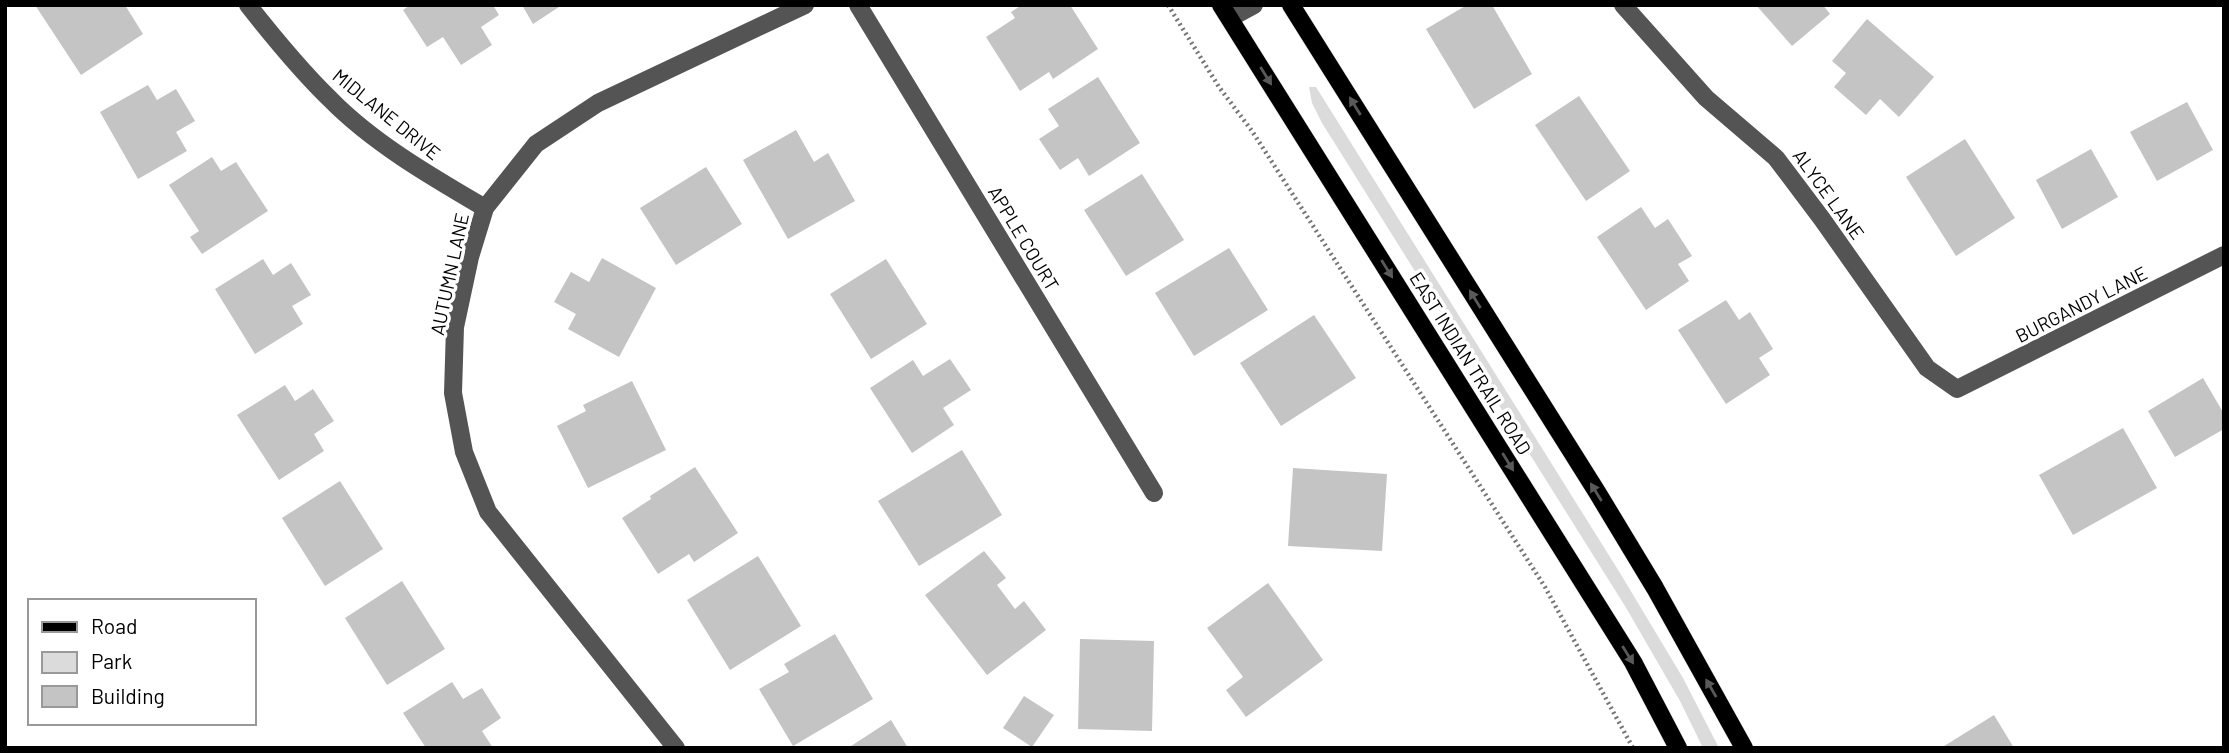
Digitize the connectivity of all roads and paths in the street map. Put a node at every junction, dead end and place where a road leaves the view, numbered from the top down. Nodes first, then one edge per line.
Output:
1 (248, 5) edge
2 (805, 5) edge
3 (858, 5) edge
4 (1168, 5) edge
5 (1254, 5) edge
6 (1291, 5) edge
7 (1623, 5) edge
8 (1226, 12) edge
9 (485, 208) junction
10 (2224, 255) edge
11 (1957, 390) joint
12 (1154, 493) dead end
13 (676, 748) edge
14 (1633, 748) edge
15 (1678, 748) edge
16 (1744, 748) edge

1 - 9 street, MIDLANE DRIVE
2 - 9 street, AUTUMN LANE
3 - 12 street, APPLE COURT
4 - 14 path
5 - 8 street
16 -> 6 main road, EAST INDIAN TRAIL ROAD
7 - 11 street, ALYCE LANE
8 -> 15 main road, EAST INDIAN TRAIL ROAD
9 - 13 street, AUTUMN LANE
10 - 11 street, BURGANDY LANE

